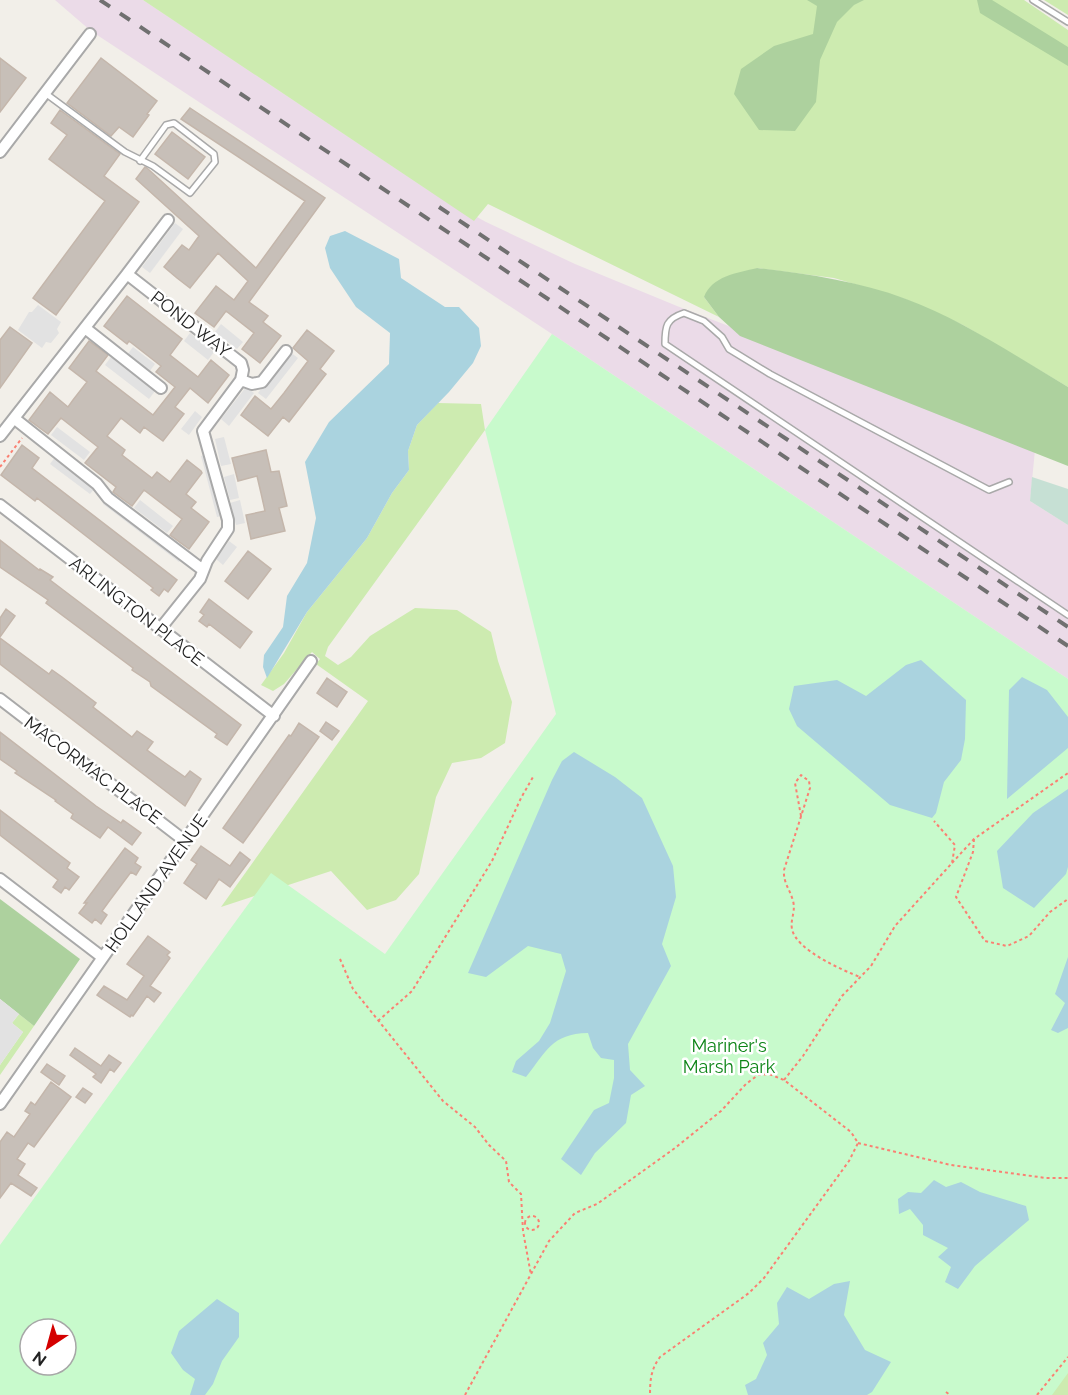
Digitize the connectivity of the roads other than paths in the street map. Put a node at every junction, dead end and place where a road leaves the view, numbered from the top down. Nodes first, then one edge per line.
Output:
1 (1033, 0) edge
2 (1068, 22) edge
3 (90, 34) dead end
4 (45, 93) junction
5 (0, 152) edge
6 (140, 161) junction
7 (168, 220) dead end
8 (127, 274) junction
9 (85, 328) junction
10 (286, 351) dead end
11 (241, 380) junction
12 (161, 388) dead end
13 (15, 419) junction
14 (0, 436) edge
15 (1009, 482) dead end
16 (0, 505) edge
17 (203, 570) junction
18 (1068, 615) edge
19 (160, 629) junction
20 (311, 662) dead end
21 (0, 699) edge
22 (274, 716) junction
23 (185, 841) junction
24 (0, 879) edge
25 (102, 957) junction
26 (0, 1104) edge

1 - 2 lane
3 - 4 street
4 - 5 street
4 - 6 lane
6 - 6 lane
7 - 8 street
8 - 9 street
8 - 11 street, POND WAY
9 - 12 street
9 - 13 street
10 - 11 street
11 - 17 street, POND WAY
13 - 14 street
13 - 17 street
15 - 18 lane
16 - 19 street, ARLINGTON PLACE
17 - 19 street, POND WAY
19 - 22 street, ARLINGTON PLACE
20 - 22 street, HOLLAND AVENUE
21 - 23 street, MACORMAC PLACE
22 - 23 street, HOLLAND AVENUE
23 - 25 street, HOLLAND AVENUE
24 - 25 street
25 - 26 street, HOLLAND AVENUE

